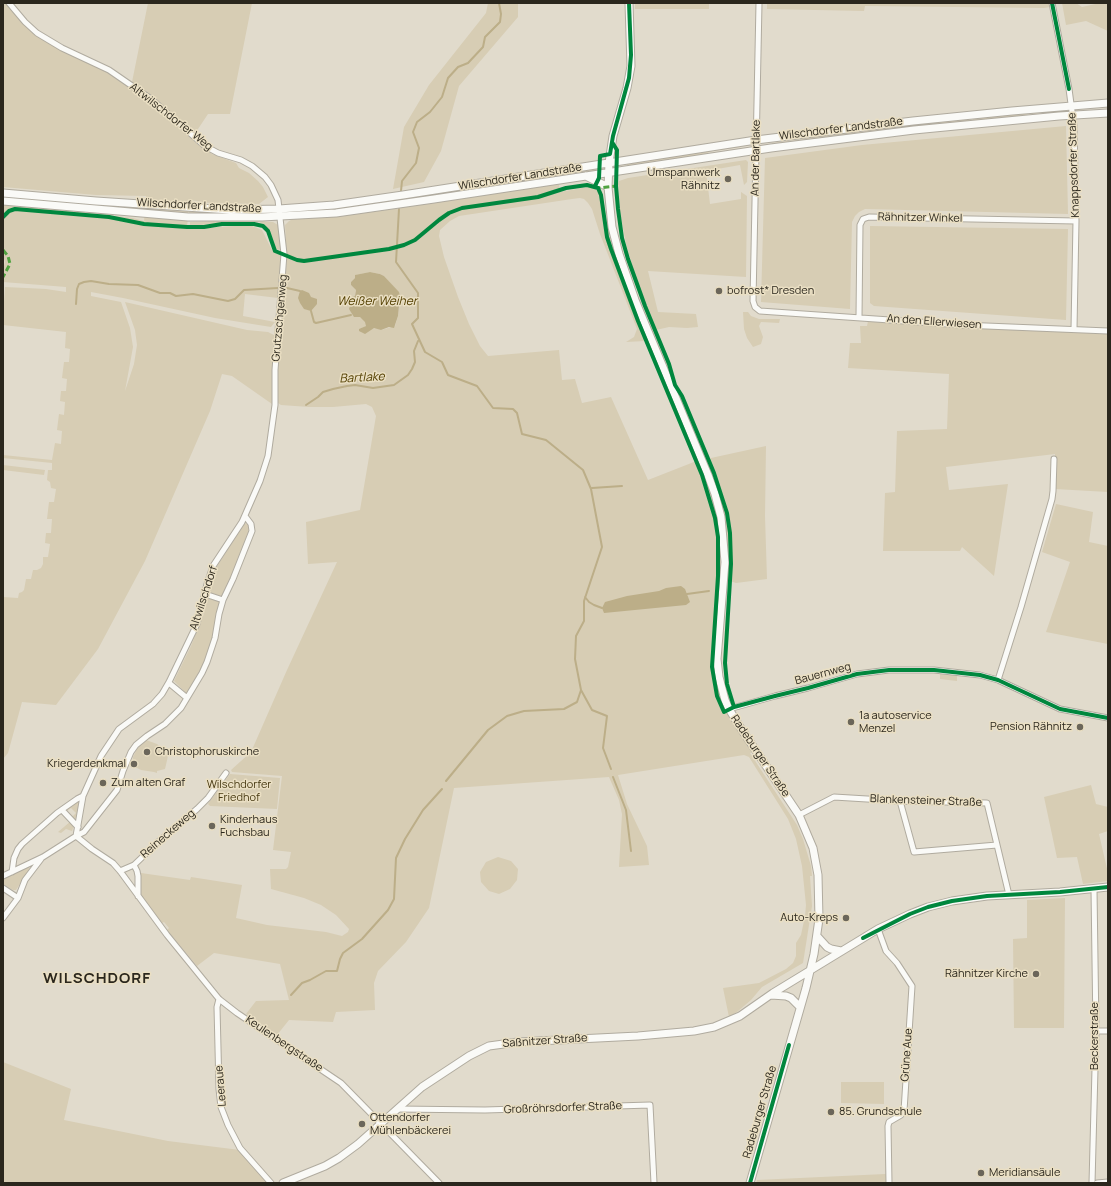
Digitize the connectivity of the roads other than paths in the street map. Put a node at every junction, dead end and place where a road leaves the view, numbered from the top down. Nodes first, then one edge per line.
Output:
1 (9, 3) edge
2 (629, 3) edge
3 (759, 3) edge
4 (1052, 3) edge
5 (1108, 103) edge
6 (1072, 106) junction
7 (1108, 113) edge
8 (1073, 115) junction
9 (756, 140) junction
10 (756, 150) junction
11 (609, 163) junction
12 (609, 172) junction
13 (585, 176) junction
14 (608, 187) junction
15 (3, 193) edge
16 (3, 201) edge
17 (280, 213) junction
18 (1076, 222) junction
19 (760, 311) joint
20 (859, 317) junction
21 (1074, 329) junction
22 (1108, 331) edge
23 (275, 400) joint
24 (1054, 459) dead end
25 (245, 516) junction
26 (205, 594) junction
27 (223, 600) junction
28 (998, 680) junction
29 (169, 683) junction
30 (187, 698) junction
31 (729, 709) junction
32 (1108, 718) edge
33 (226, 773) dead end
34 (83, 796) junction
35 (900, 800) junction
36 (62, 810) junction
37 (799, 815) junction
38 (78, 827) junction
39 (76, 836) junction
40 (997, 845) junction
41 (43, 857) junction
42 (134, 865) junction
43 (120, 871) junction
44 (12, 872) junction
45 (3, 876) edge
46 (1108, 887) edge
47 (3, 888) edge
48 (1094, 889) junction
49 (1009, 894) junction
50 (138, 896) junction
51 (18, 898) junction
52 (3, 918) edge
53 (878, 929) junction
54 (817, 936) junction
55 (841, 951) junction
56 (810, 970) junction
57 (770, 995) junction
58 (219, 999) junction
59 (800, 1008) junction
60 (1096, 1031) junction
61 (1108, 1031) edge
62 (397, 1109) junction
63 (381, 1123) junction
64 (1108, 1182) edge
65 (271, 1183) edge
66 (283, 1183) edge
67 (439, 1183) edge
68 (654, 1183) edge
69 (750, 1183) edge
70 (889, 1183) edge
71 (1092, 1183) edge
72 (1097, 1183) edge

1 - 17 street, Altwilschdorfer Weg
2 - 11 main road, Radeburger Straße
3 - 9 street, An der Bartlake
4 - 6 street, Knappsdorfer Straße
5 - 6 main road, Wilschdorfer Landstraße
6 - 8 street, Knappsdorfer Straße
6 - 9 main road, Wilschdorfer Landstraße
7 - 8 main road, Wilschdorfer Landstraße
8 - 10 main road, Wilschdorfer Landstraße
8 - 18 street, Knappsdorfer Straße
9 - 10 street, An der Bartlake
9 - 11 main road, Wilschdorfer Landstraße
10 - 12 main road, Wilschdorfer Landstraße
10 - 19 street, An der Bartlake
11 - 12 main road, Radeburger Straße
11 - 17 main road, Wilschdorfer Landstraße
12 - 13 main road, Wilschdorfer Landstraße
12 - 14 main road, Radeburger Straße
13 - 14 main road
13 - 17 main road, Wilschdorfer Landstraße
14 - 31 main road, Radeburger Straße
15 - 17 main road, Wilschdorfer Landstraße
16 - 17 main road, Wilschdorfer Landstraße
17 - 23 street, Grutzschgenweg
18 - 20 street, Rähnitzer Winkel
18 - 21 street, Knappsdorfer Straße
19 - 20 street, An den Ellerwiesen
20 - 21 street, An den Ellerwiesen
21 - 22 street, An den Ellerwiesen
23 - 25 street, Altwilschdorf
24 - 28 street
25 - 26 street, Altwilschdorf
25 - 27 street
26 - 27 street
26 - 29 street, Altwilschdorf
27 - 30 street
28 - 31 street, Bauernweg
28 - 32 street, Bauernweg
29 - 30 street
29 - 34 street, Altwilschdorf
30 - 39 street
31 - 37 main road, Radeburger Straße
33 - 42 street, Reineckeweg
34 - 36 street
34 - 38 street, Altwilschdorf
35 - 37 street, Blankensteiner Straße
35 - 40 street, Blankensteiner Straße
35 - 40 street
36 - 38 street
36 - 44 street
37 - 54 main road, Radeburger Straße
38 - 39 street, Altwilschdorf
39 - 41 street
39 - 43 street, Keulenbergstraße
40 - 49 street, Blankensteiner Straße
41 - 44 street
41 - 51 street
42 - 43 street, Reineckeweg
42 - 50 street
43 - 50 street, Keulenbergstraße
44 - 45 street
46 - 48 main road, Saßnitzer Straße
47 - 51 street
48 - 49 main road, Saßnitzer Straße
48 - 60 street, Beckerstraße
49 - 53 main road, Saßnitzer Straße
50 - 58 street, Keulenbergstraße
51 - 52 street
53 - 55 main road, Saßnitzer Straße
53 - 70 street, Grüne Aue
54 - 55 main road
54 - 56 main road, Radeburger Straße
55 - 56 main road, Saßnitzer Straße
56 - 57 main road, Saßnitzer Straße
56 - 59 main road, Radeburger Straße
57 - 59 main road
57 - 62 main road, Saßnitzer Straße
58 - 63 street, Keulenbergstraße
58 - 65 street, Leeraue
59 - 69 main road, Radeburger Straße
60 - 61 street
60 - 71 street, Beckerstraße
62 - 63 main road, Saßnitzer Straße
62 - 68 street, Großröhrsdorfer Straße
63 - 66 main road, Saßnitzer Straße
63 - 67 street, Keulenbergstraße
64 - 72 street

